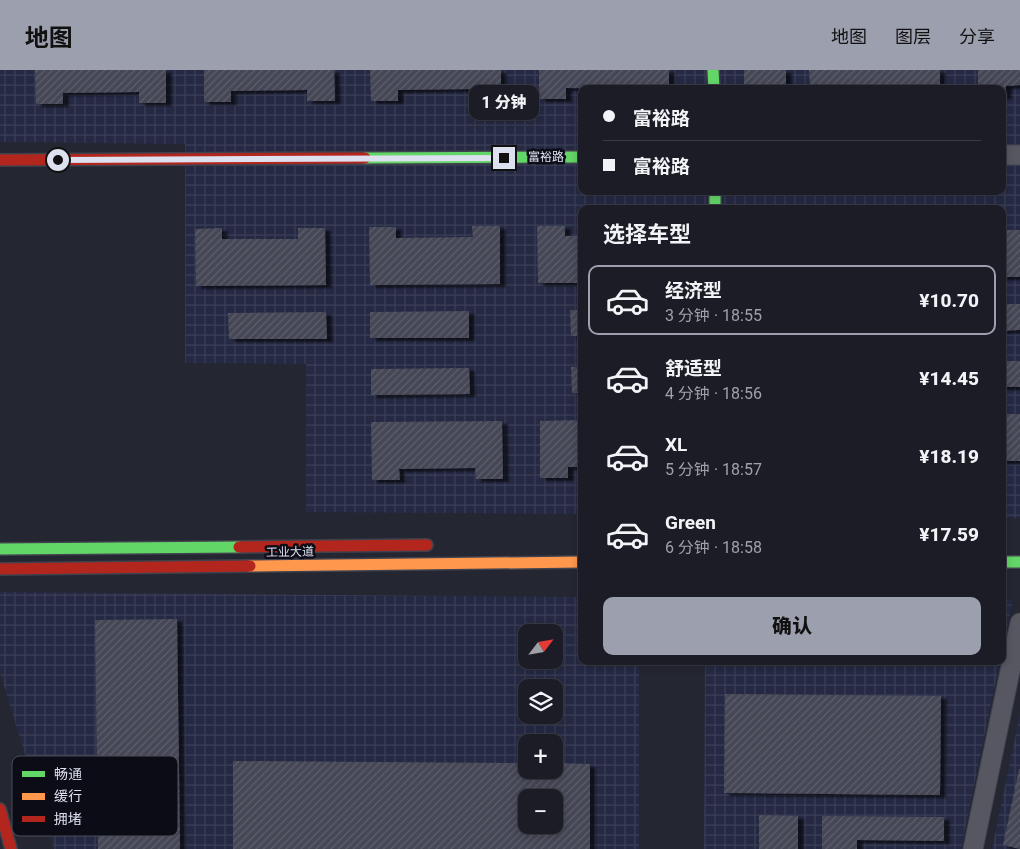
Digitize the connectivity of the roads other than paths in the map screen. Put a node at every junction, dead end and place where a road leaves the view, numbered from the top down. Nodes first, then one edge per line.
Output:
1 (713, 70) edge
2 (714, 85) edge
3 (1006, 155) edge
4 (1020, 155) edge
5 (578, 157) edge
6 (0, 160) edge
7 (443, 545) dead end
8 (0, 549) edge
9 (578, 562) edge
10 (1006, 562) edge
11 (1020, 562) edge
12 (0, 569) edge
13 (1020, 623) edge
14 (0, 809) edge
15 (0, 832) edge
16 (6, 849) edge
17 (11, 849) edge
18 (973, 849) edge

1 - 2 street
3 - 4 street
5 - 6 street, 富裕路
7 - 8 street, 工业大道
9 - 12 street, 工业大道
10 - 11 street
13 - 18 street
14 - 17 street
15 - 16 street

